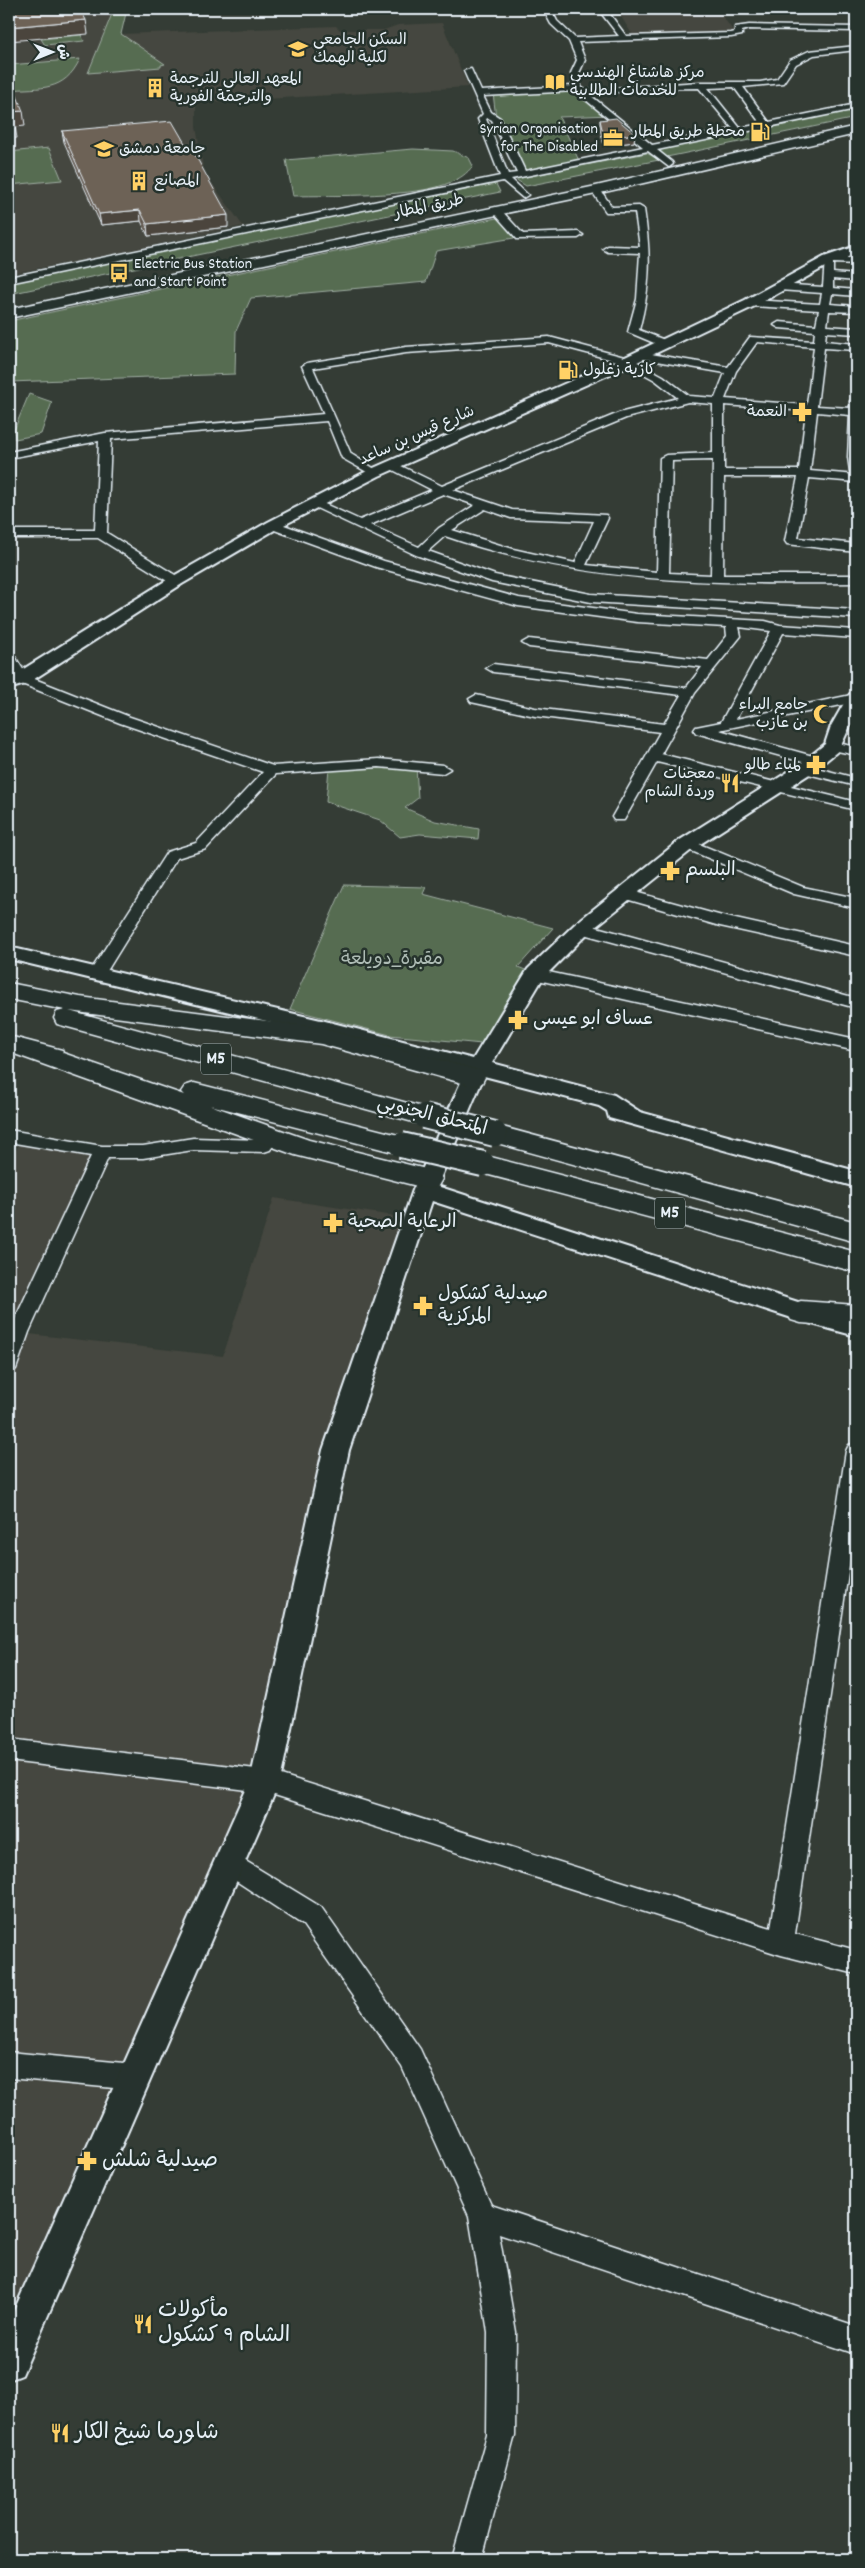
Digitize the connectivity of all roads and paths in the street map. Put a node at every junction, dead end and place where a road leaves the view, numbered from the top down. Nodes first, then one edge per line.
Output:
1 (547, 9) edge
2 (602, 9) edge
3 (856, 29) edge
4 (624, 38) junction
5 (573, 40) junction
6 (856, 48) edge
7 (468, 71) dead end
8 (700, 84) junction
9 (736, 84) junction
10 (580, 90) junction
11 (479, 94) junction
12 (856, 107) edge
13 (487, 114) junction
14 (856, 123) edge
15 (766, 125) junction
16 (856, 130) edge
17 (738, 131) junction
18 (651, 149) junction
19 (669, 164) junction
20 (522, 174) junction
21 (505, 178) junction
22 (596, 190) junction
23 (523, 194) junction
24 (497, 211) junction
25 (578, 235) dead end
26 (608, 249) dead end
27 (646, 250) junction
28 (856, 250) edge
29 (828, 260) junction
30 (856, 261) edge
31 (828, 276) junction
32 (856, 278) edge
33 (9, 280) edge
34 (779, 287) junction
35 (828, 290) junction
36 (856, 292) edge
37 (9, 302) edge
38 (750, 303) junction
39 (826, 307) junction
40 (856, 309) edge
41 (9, 314) edge
42 (779, 325) dead end
43 (821, 328) junction
44 (856, 331) edge
45 (663, 343) junction
46 (820, 344) junction
47 (856, 347) edge
48 (634, 358) junction
49 (731, 371) junction
50 (686, 398) junction
51 (719, 401) junction
52 (811, 408) junction
53 (856, 408) edge
54 (331, 417) junction
55 (105, 436) junction
56 (9, 455) edge
57 (718, 456) junction
58 (393, 466) junction
59 (856, 471) edge
60 (718, 472) junction
61 (374, 473) junction
62 (804, 474) junction
63 (856, 479) edge
64 (441, 490) junction
65 (314, 504) junction
66 (482, 506) junction
67 (273, 525) junction
68 (359, 525) junction
69 (443, 531) junction
70 (9, 534) edge
71 (101, 534) junction
72 (856, 548) edge
73 (420, 552) junction
74 (579, 567) junction
75 (663, 575) junction
76 (717, 578) junction
77 (856, 579) edge
78 (176, 581) junction
79 (856, 614) edge
80 (732, 623) junction
81 (779, 629) junction
82 (856, 634) edge
83 (529, 643) dead end
84 (9, 658) edge
85 (711, 664) junction
86 (492, 668) dead end
87 (15, 681) edge
88 (689, 692) junction
89 (856, 698) edge
90 (476, 699) dead end
91 (727, 723) junction
92 (672, 725) junction
93 (701, 730) junction
94 (833, 746) junction
95 (856, 752) edge
96 (652, 756) junction
97 (810, 765) junction
98 (272, 770) junction
99 (444, 770) dead end
100 (856, 782) edge
101 (778, 786) junction
102 (856, 806) edge
103 (618, 817) dead end
104 (687, 844) junction
105 (624, 894) junction
106 (856, 903) edge
107 (582, 928) junction
108 (856, 951) edge
109 (9, 953) edge
110 (535, 974) junction
111 (96, 975) junction
112 (9, 991) edge
113 (9, 1002) edge
114 (856, 1003) edge
115 (323, 1032) junction
116 (9, 1044) edge
117 (856, 1045) edge
118 (36, 1052) junction
119 (475, 1072) junction
120 (195, 1109) junction
121 (9, 1136) edge
122 (264, 1146) junction
123 (102, 1152) junction
124 (856, 1179) edge
125 (427, 1185) junction
126 (856, 1232) edge
127 (856, 1262) edge
128 (801, 1312) junction
129 (856, 1316) edge
130 (856, 1327) edge
131 (9, 1364) edge
132 (856, 1451) edge
133 (9, 1750) edge
134 (265, 1781) junction
135 (229, 1863) junction
136 (781, 1943) junction
137 (856, 1962) edge
138 (9, 2065) edge
139 (135, 2077) junction
140 (482, 2215) junction
141 (856, 2340) edge
142 (12, 2348) edge
143 (467, 2559) edge

1 - 5 street
2 - 4 street
3 - 4 street
4 - 5 street
5 - 10 street
6 - 9 street
7 - 11 street
8 - 9 street
8 - 10 street
8 - 17 street
9 - 15 street
10 - 11 street
10 - 18 street
11 - 13 street
12 - 15 street
13 - 20 street
13 - 21 street
14 - 19 highway, طريق المطار
15 - 17 street
16 - 22 highway, طريق المطار
17 - 18 street
18 - 19 street
18 - 20 street
19 - 23 highway, طريق المطار
20 - 21 street
21 - 23 street
21 - 33 street
22 - 24 highway, طريق المطار
22 - 27 street
23 - 37 highway, طريق المطار
24 - 25 street
24 - 41 highway, طريق المطار
26 - 27 street
27 - 45 street
28 - 29 main road, شارع قيس بن ساعد
29 - 30 street
29 - 31 street
29 - 34 main road, شارع قيس بن ساعد
31 - 32 street
31 - 35 street
34 - 35 street
34 - 38 main road, شارع قيس بن ساعد
35 - 36 street
35 - 39 street
38 - 39 street
38 - 45 main road, شارع قيس بن ساعد
39 - 40 street
39 - 43 street
42 - 43 street
43 - 44 street
43 - 46 street
45 - 48 main road, شارع قيس بن ساعد
46 - 47 street
46 - 49 street
46 - 52 street
48 - 49 street
48 - 50 street
48 - 54 street
48 - 58 main road, شارع قيس بن ساعد
49 - 51 street
50 - 51 street
50 - 64 street
51 - 52 street
51 - 57 street
52 - 53 street
52 - 62 street
53 - 59 street
54 - 55 street
54 - 61 street
55 - 56 street
55 - 71 street
57 - 60 street
57 - 75 street
58 - 61 main road, شارع قيس بن ساعد
58 - 64 street
60 - 62 street
60 - 76 street
61 - 65 main road, شارع قيس بن ساعد
62 - 63 street
62 - 72 street
64 - 66 street
64 - 68 street
65 - 67 main road, شارع قيس بن ساعد
65 - 68 street
66 - 69 street
66 - 74 street
67 - 78 main road, شارع قيس بن ساعد
67 - 80 street
68 - 73 street
69 - 73 street
69 - 74 street
70 - 71 street
71 - 78 street
73 - 79 street
74 - 75 street
75 - 76 street
76 - 77 street
78 - 87 main road, شارع قيس بن ساعد
80 - 81 street
80 - 85 street
81 - 82 street
81 - 91 street
83 - 85 street
84 - 87 street
85 - 88 street
86 - 88 street
87 - 98 street
88 - 92 street
89 - 91 street
89 - 94 main road
90 - 92 street
91 - 93 street
92 - 93 street
92 - 96 street
93 - 97 street
94 - 95 street
94 - 97 main road
96 - 101 street
96 - 103 street
97 - 100 street
97 - 101 main road
98 - 99 street
98 - 111 street
101 - 102 street
101 - 104 main road
104 - 105 main road
104 - 106 street
105 - 107 main road
105 - 108 street
107 - 110 main road
107 - 114 street
109 - 111 main road
110 - 117 street
110 - 119 main road
111 - 115 main road
112 - 115 highway
113 - 126 highway, المتحلق الجنوبي / M5, bridge
115 - 119 highway
116 - 118 highway, المتحلق الجنوبي / M5
118 - 120 highway
118 - 127 highway, المتحلق الجنوبي / M5, bridge
119 - 124 main road
119 - 125 main road
120 - 122 highway
120 - 125 highway
121 - 123 street
122 - 123 street
122 - 125 highway
123 - 131 street
125 - 128 main road
125 - 134 main road
128 - 129 highway
128 - 130 main road
132 - 136 street
133 - 134 street
134 - 135 main road
134 - 136 street
135 - 139 main road
135 - 140 street
136 - 137 street
138 - 139 street
139 - 142 main road
140 - 141 street
140 - 143 street

